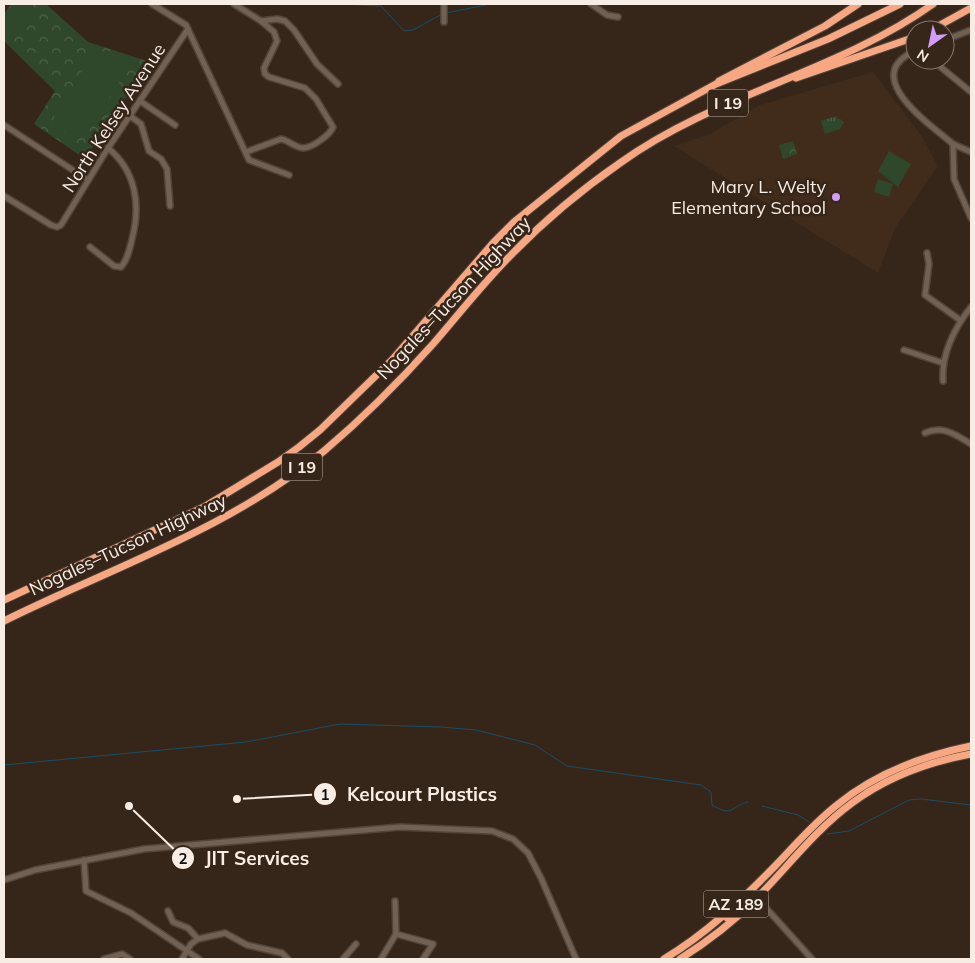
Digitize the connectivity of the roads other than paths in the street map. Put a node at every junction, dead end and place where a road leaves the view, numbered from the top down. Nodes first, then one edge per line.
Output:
1 (152, 4) edge
2 (234, 4) edge
3 (444, 4) edge
4 (591, 4) edge
5 (858, 4) edge
6 (900, 4) edge
7 (933, 4) edge
8 (966, 4) edge
9 (971, 8) edge
10 (618, 17) dead end
11 (949, 20) edge
12 (261, 21) junction
13 (444, 22) dead end
14 (188, 29) junction
15 (971, 30) edge
16 (955, 36) edge
17 (905, 41) edge
18 (905, 56) edge
19 (944, 70) edge
20 (338, 84) dead end
21 (716, 84) junction
22 (971, 92) edge
23 (741, 98) junction
24 (140, 101) junction
25 (130, 116) junction
26 (4, 125) edge
27 (175, 125) dead end
28 (953, 144) junction
29 (108, 148) junction
30 (246, 152) junction
31 (971, 152) edge
32 (289, 175) dead end
33 (88, 180) junction
34 (4, 196) edge
35 (170, 206) dead end
36 (971, 218) edge
37 (90, 247) dead end
38 (927, 253) dead end
39 (971, 306) edge
40 (960, 320) junction
41 (904, 350) dead end
42 (943, 364) junction
43 (943, 381) dead end
44 (926, 433) dead end
45 (971, 444) edge
46 (4, 600) edge
47 (4, 621) edge
48 (971, 746) edge
49 (971, 754) edge
50 (805, 841) junction
51 (84, 860) junction
52 (4, 880) edge
53 (757, 898) junction
54 (395, 901) dead end
55 (168, 911) dead end
56 (396, 934) junction
57 (198, 938) junction
58 (356, 944) dead end
59 (186, 952) junction
60 (108, 959) edge
61 (130, 959) edge
62 (182, 959) edge
63 (199, 959) edge
64 (288, 959) edge
65 (342, 959) edge
66 (381, 959) edge
67 (423, 959) edge
68 (576, 959) edge
69 (664, 959) edge
70 (680, 959) edge
71 (812, 959) edge

1 - 14 street
2 - 12 street
3 - 13 street
4 - 10 street
5 - 21 highway
6 - 21 highway, Nogales–Tucson Highway / I 19
7 - 23 highway, Nogales–Tucson Highway / I 19
8 - 9 street
9 - 11 highway
12 - 20 street
12 - 30 street
14 - 24 street, North Kelsey Avenue
14 - 30 street
15 - 16 street
17 - 23 highway
18 - 28 street
19 - 22 street
21 - 46 highway, Nogales–Tucson Highway / I 19
23 - 47 highway, Nogales–Tucson Highway / I 19
24 - 25 street, North Kelsey Avenue
24 - 27 street
25 - 29 street, North Kelsey Avenue
25 - 35 street
26 - 33 street
28 - 31 street
28 - 36 street
29 - 33 street, North Kelsey Avenue
29 - 37 street
30 - 32 street
33 - 34 street, North Kelsey Avenue
38 - 40 street
39 - 40 street
40 - 42 street
41 - 42 street
42 - 43 street
44 - 45 street
48 - 50 highway, AZ 189
49 - 50 highway, AZ 189
50 - 53 highway, AZ 189
50 - 69 highway, AZ 189
51 - 52 street
51 - 59 street
51 - 68 street
53 - 69 highway
53 - 70 highway, AZ 189
53 - 71 street
54 - 56 street
55 - 57 street
56 - 66 street
56 - 67 street
57 - 59 street
57 - 64 street
58 - 65 street
59 - 62 street
59 - 63 street
60 - 61 street

